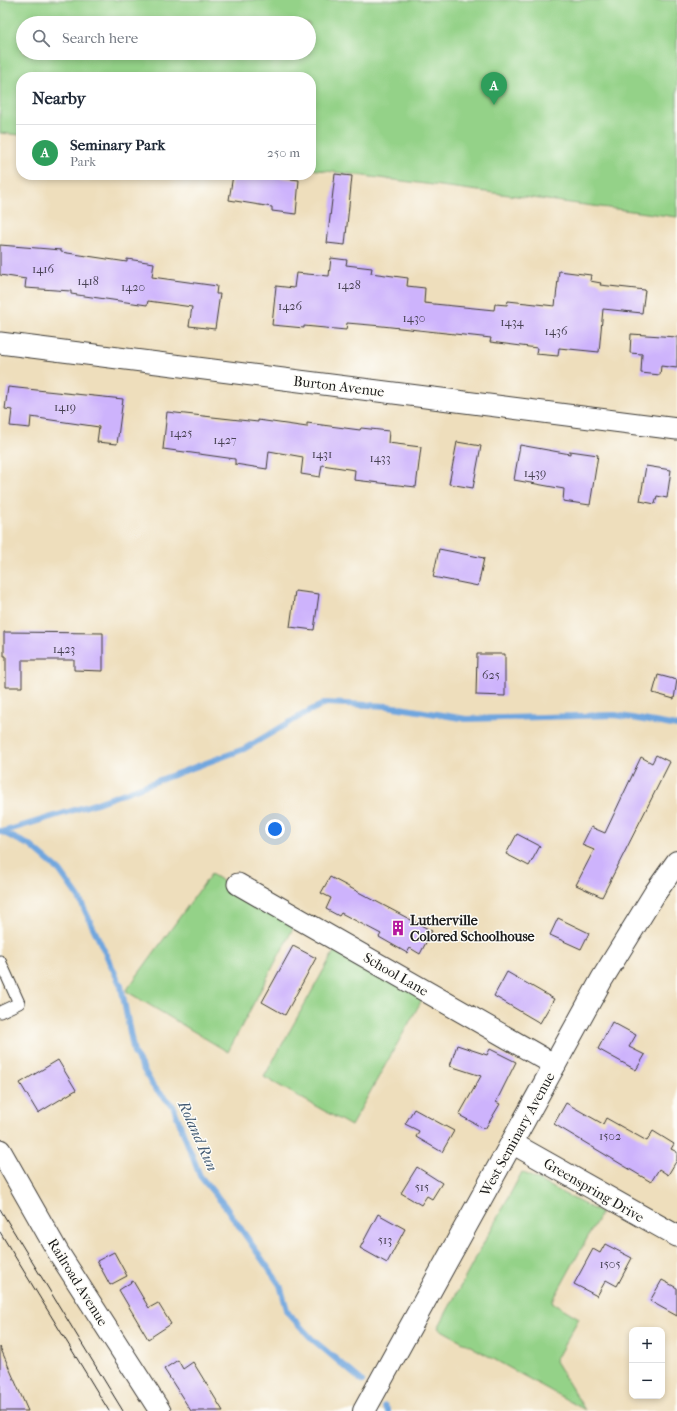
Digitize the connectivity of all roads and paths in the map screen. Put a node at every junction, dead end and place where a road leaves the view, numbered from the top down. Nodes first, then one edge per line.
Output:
1 (0, 343) edge
2 (677, 429) edge
3 (677, 862) edge
4 (238, 884) dead end
5 (0, 961) edge
6 (0, 1012) edge
7 (555, 1065) junction
8 (512, 1143) junction
9 (0, 1150) edge
10 (677, 1236) edge
11 (160, 1411) edge
12 (364, 1411) edge

1 - 2 street, Burton Avenue
3 - 7 main road, West Seminary Avenue
4 - 7 street, School Lane
5 - 6 lane
7 - 8 main road, West Seminary Avenue
8 - 10 street, Greenspring Drive
8 - 12 main road, West Seminary Avenue
9 - 11 street, Railroad Avenue

